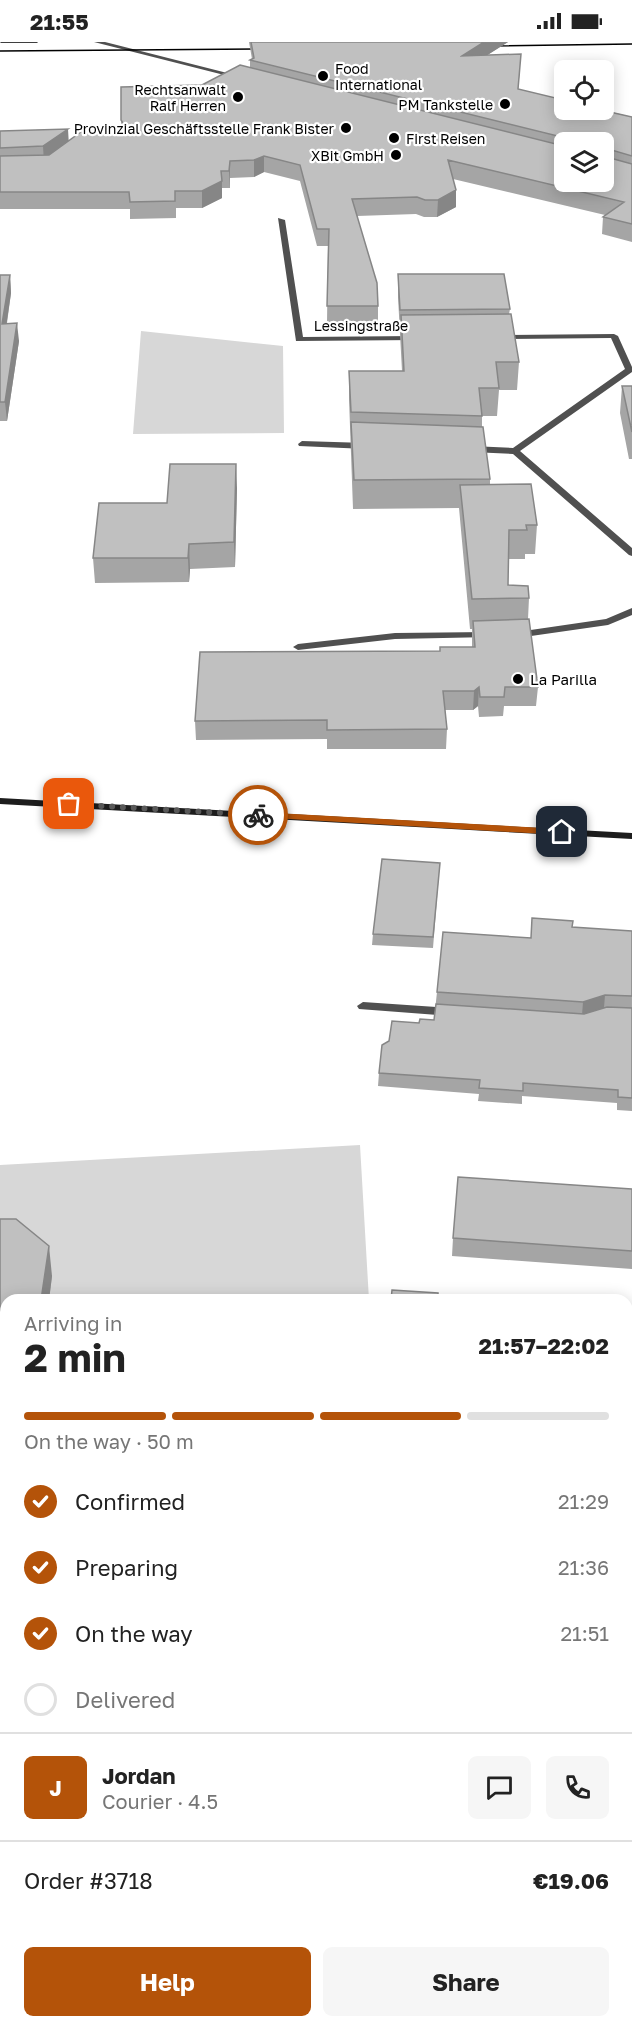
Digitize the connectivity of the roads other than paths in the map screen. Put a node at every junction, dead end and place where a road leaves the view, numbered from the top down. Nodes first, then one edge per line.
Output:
1 (96, 42) edge
2 (245, 79) edge
3 (281, 220) dead end
4 (486, 337) edge
5 (428, 338) edge
6 (631, 370) edge
7 (302, 444) dead end
8 (373, 446) edge
9 (456, 449) edge
10 (515, 451) junction
11 (632, 553) edge
12 (632, 611) edge
13 (499, 635) edge
14 (511, 635) edge
15 (298, 647) dead end
16 (0, 801) edge
17 (632, 836) edge
18 (363, 1006) dead end
19 (467, 1013) edge

1 - 2 street
3 - 5 street, Lessingstraße
4 - 6 street
6 - 10 street
7 - 8 street
9 - 10 street
10 - 11 street
12 - 14 street
13 - 15 street
16 - 17 main road
18 - 19 street

